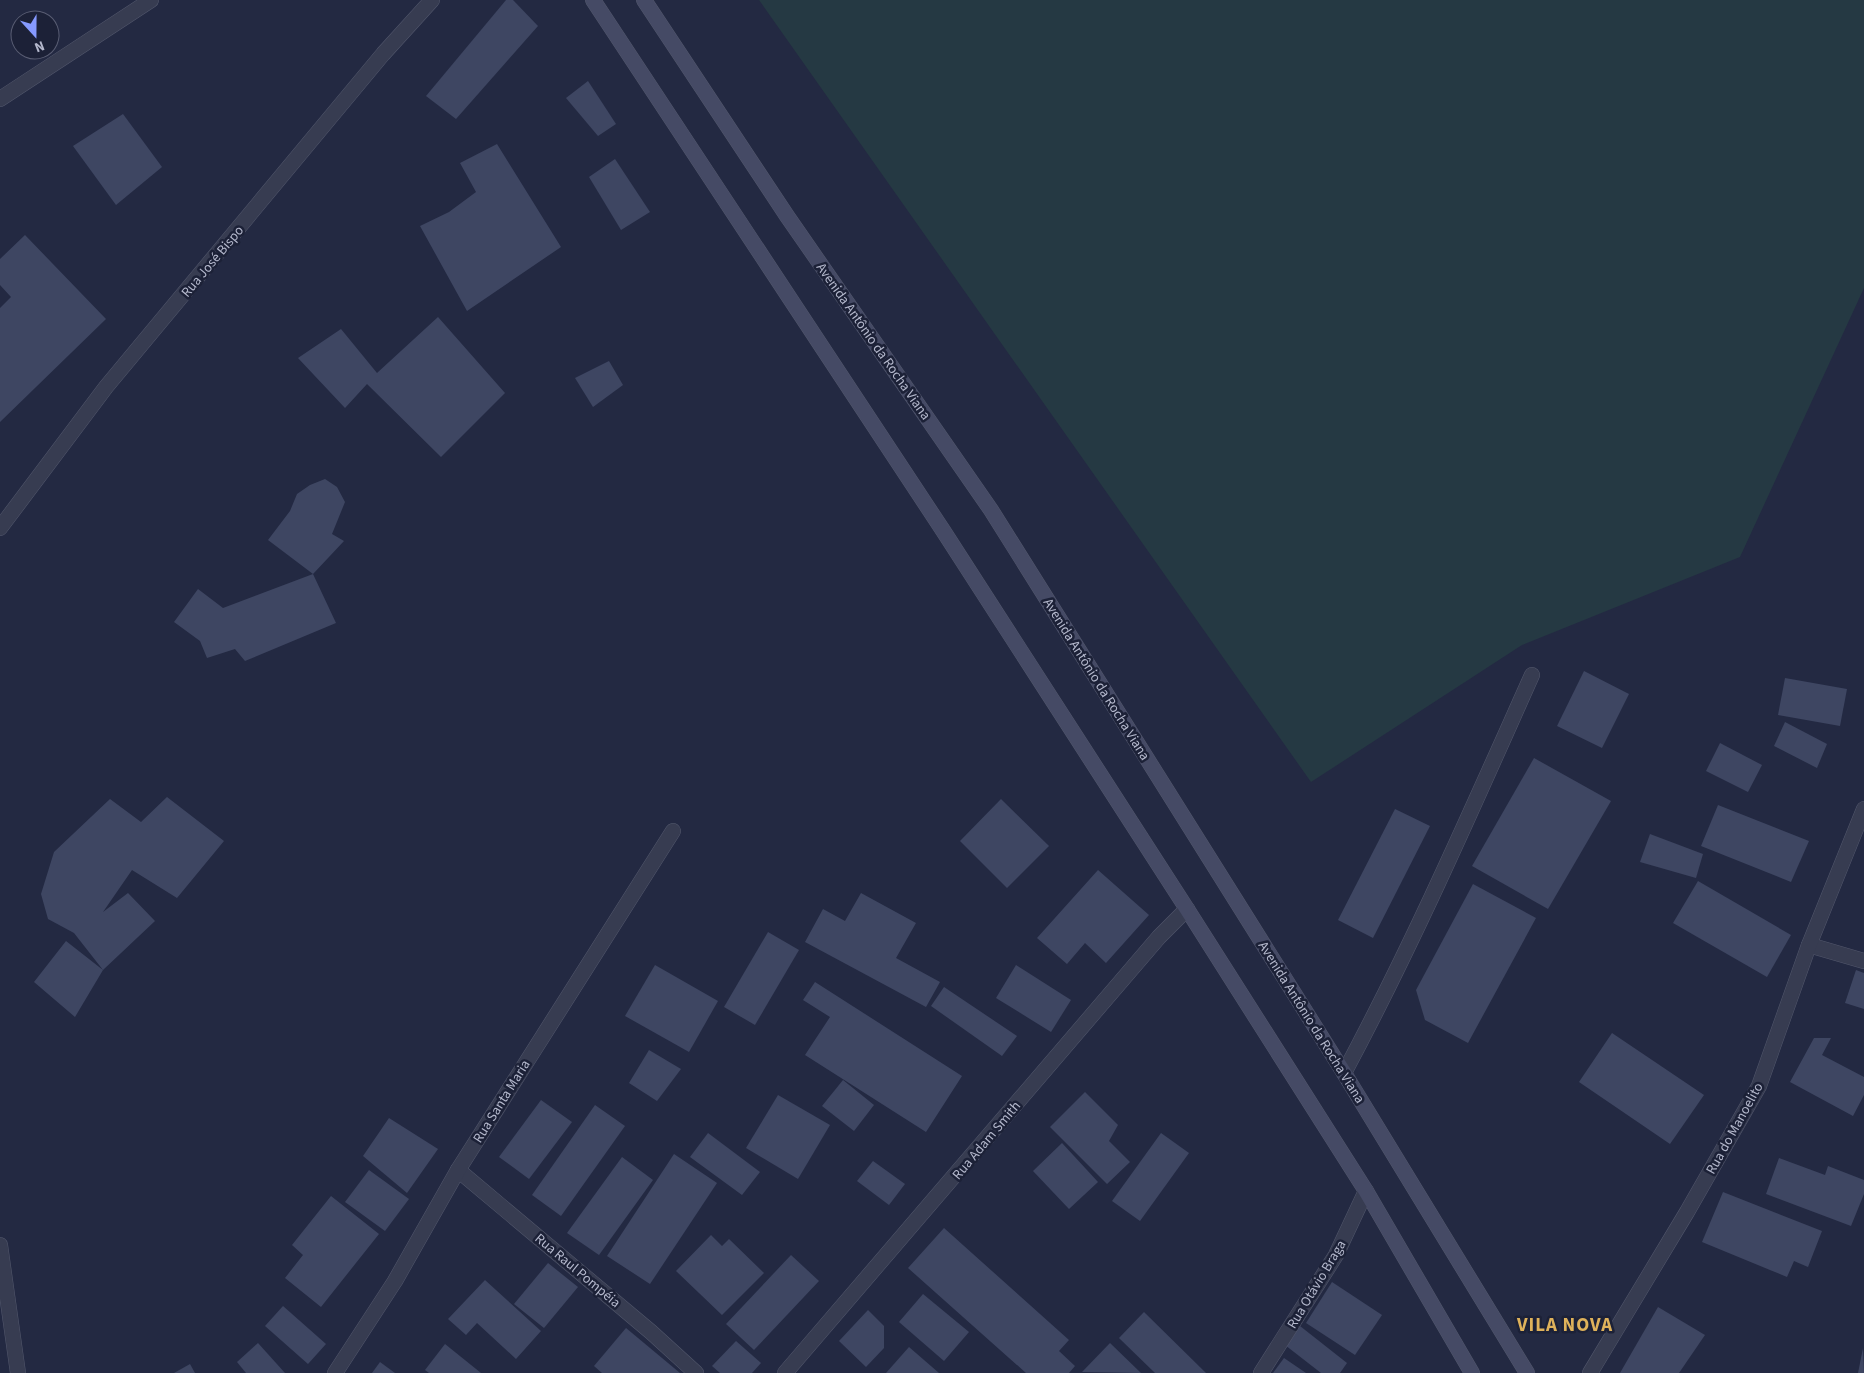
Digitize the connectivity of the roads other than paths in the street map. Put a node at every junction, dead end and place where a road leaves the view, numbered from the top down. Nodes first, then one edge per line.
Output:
1 (151, 0) edge
2 (432, 0) edge
3 (593, 0) edge
4 (644, 0) edge
5 (0, 99) edge
6 (0, 528) edge
7 (1532, 675) dead end
8 (1864, 810) edge
9 (673, 831) dead end
10 (1187, 909) junction
11 (1809, 945) junction
12 (1864, 961) edge
13 (1344, 1073) junction
14 (458, 1170) junction
15 (1366, 1191) junction
16 (0, 1245) edge
17 (18, 1373) edge
18 (335, 1373) edge
19 (696, 1373) edge
20 (785, 1373) edge
21 (1261, 1373) edge
22 (1472, 1373) edge
23 (1527, 1373) edge
24 (1590, 1373) edge

1 - 5 street
2 - 6 street, Rua José Bispo
3 - 10 main road
4 - 13 main road, Avenida Antônio da Rocha Viana
7 - 13 street
8 - 11 street, Rua do Manoelito
9 - 14 street, Rua Santa Maria
10 - 15 main road
10 - 20 street, Rua Adam Smith
11 - 12 street
11 - 24 street, Rua do Manoelito
13 - 23 main road, Avenida Antônio da Rocha Viana
14 - 18 street, Rua Santa Maria
14 - 19 street, Rua Raul Pompéia
15 - 21 street, Rua Otávio Braga
15 - 22 main road
16 - 17 street

